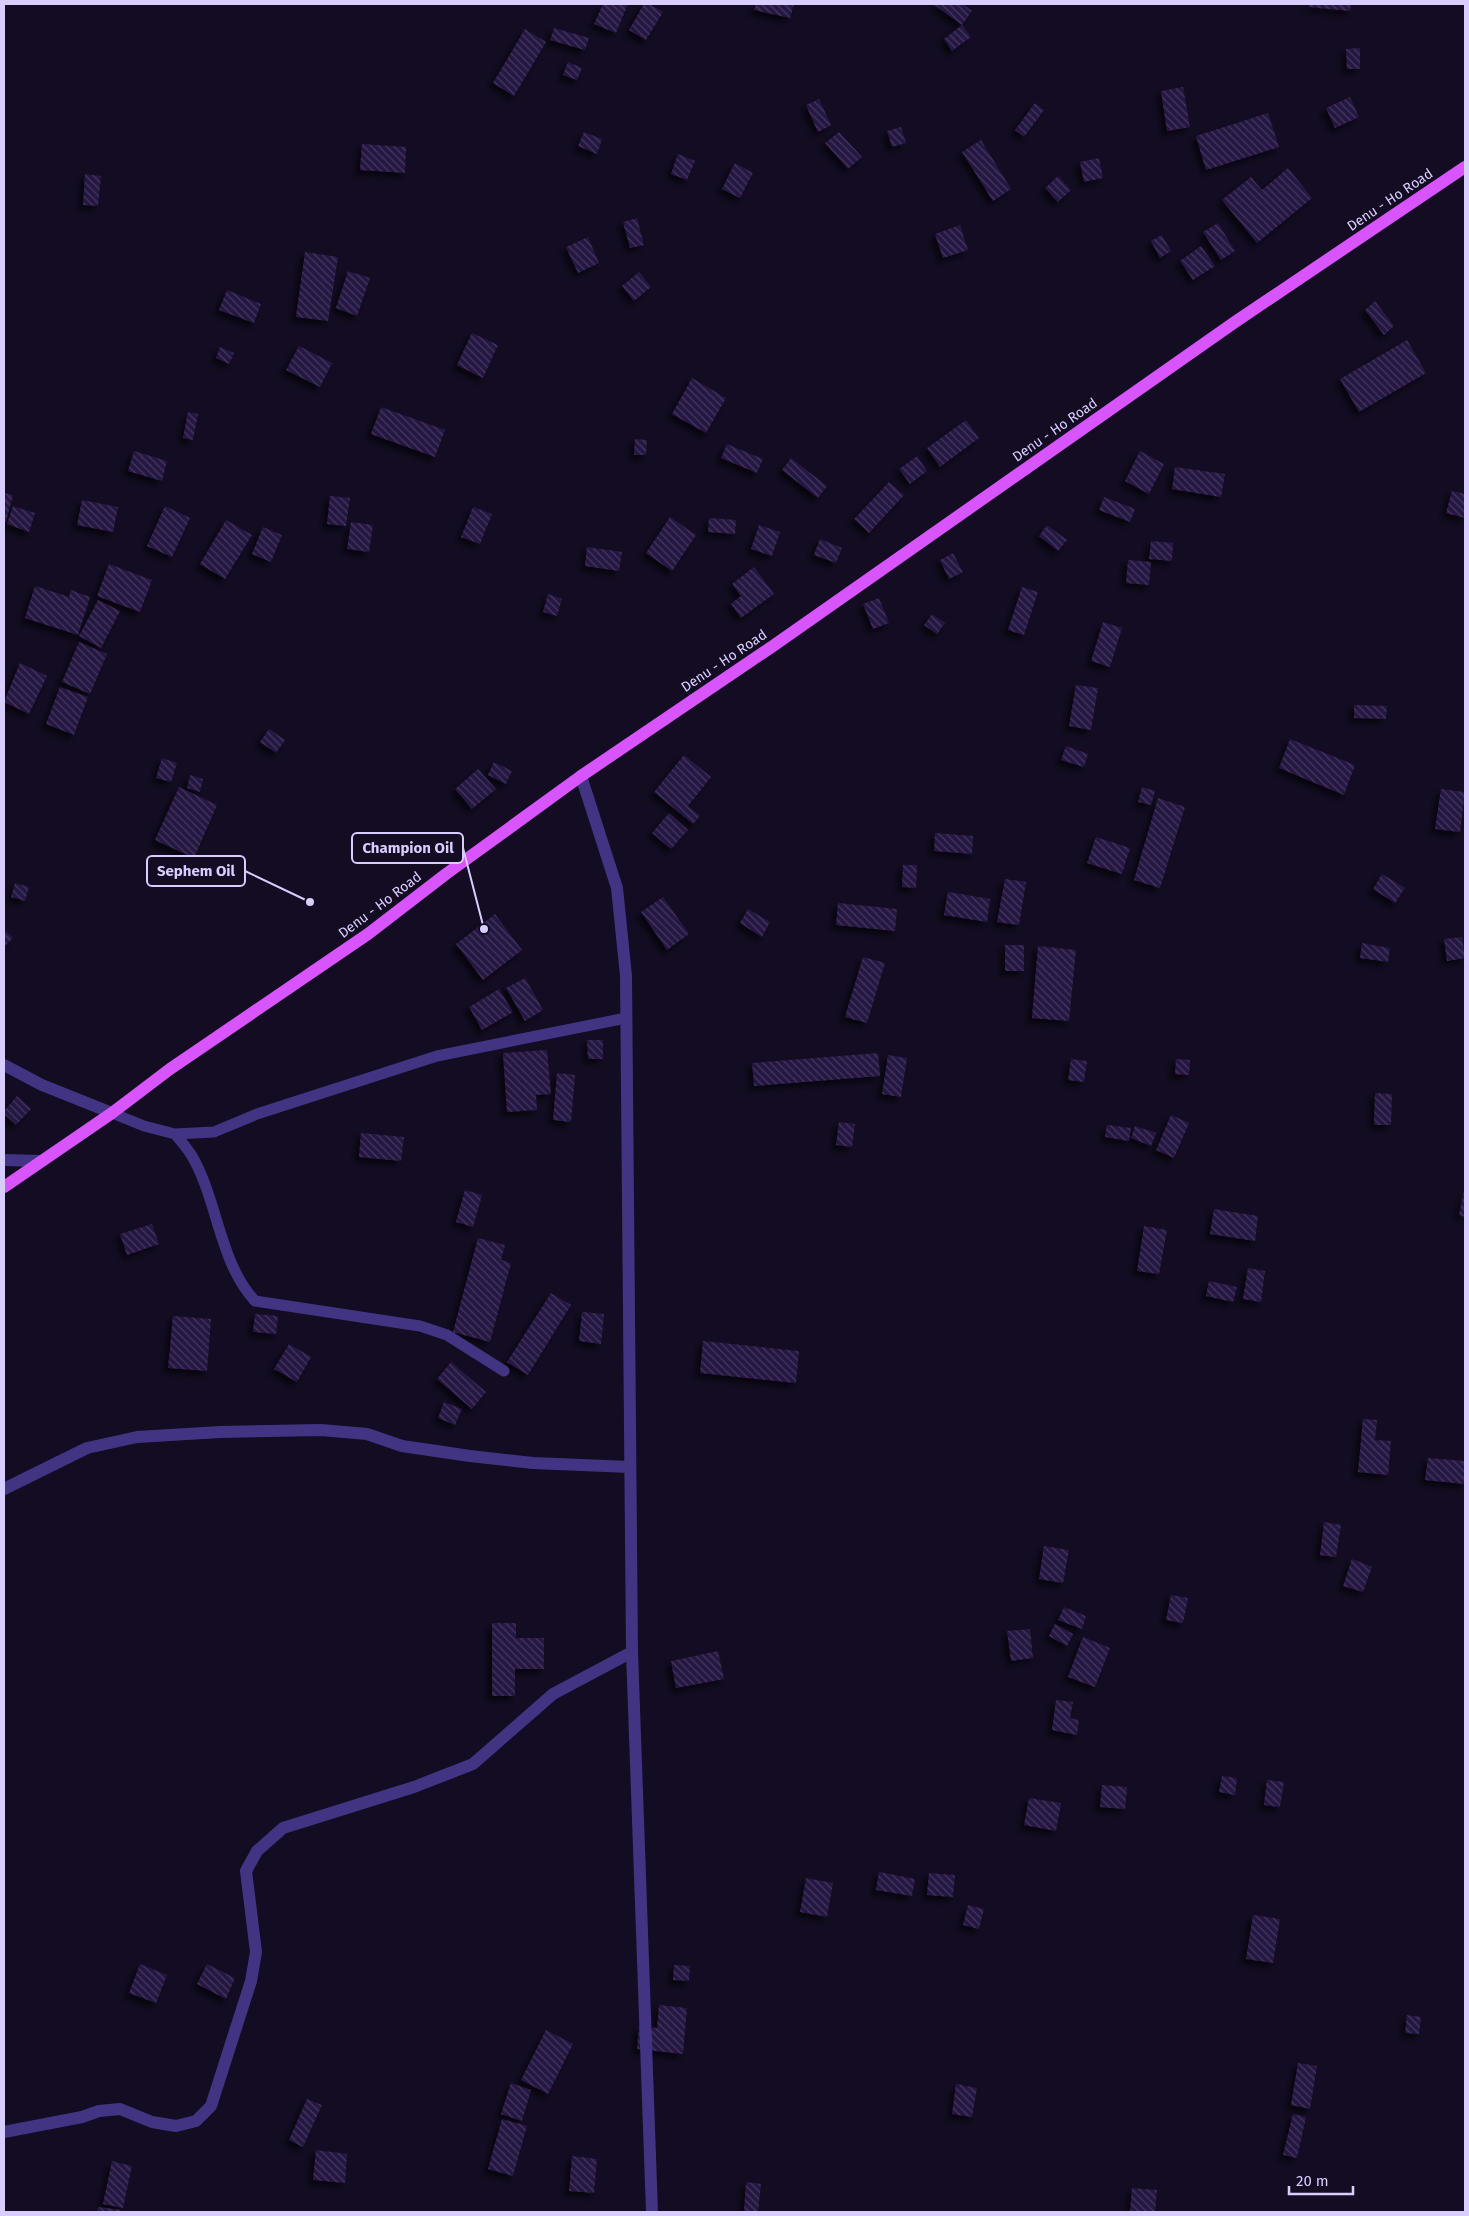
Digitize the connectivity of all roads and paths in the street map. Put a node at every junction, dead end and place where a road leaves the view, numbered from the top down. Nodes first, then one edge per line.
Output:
1 (1465, 167) edge
2 (581, 776) junction
3 (626, 1018) junction
4 (4, 1065) edge
5 (112, 1113) junction
6 (175, 1134) junction
7 (4, 1160) edge
8 (42, 1161) junction
9 (4, 1187) edge
10 (504, 1371) dead end
11 (630, 1467) junction
12 (4, 1489) edge
13 (632, 1652) junction
14 (4, 2132) edge
15 (652, 2212) edge

1 - 2 main road, Denu - Ho Road
2 - 3 street
2 - 5 main road, Denu - Ho Road
3 - 6 lane
3 - 11 street
4 - 5 street
5 - 6 lane
5 - 8 main road, Denu - Ho Road
6 - 10 lane
7 - 8 street
8 - 9 main road, Denu - Ho Road
11 - 12 street
11 - 13 street
13 - 14 street
13 - 15 street

